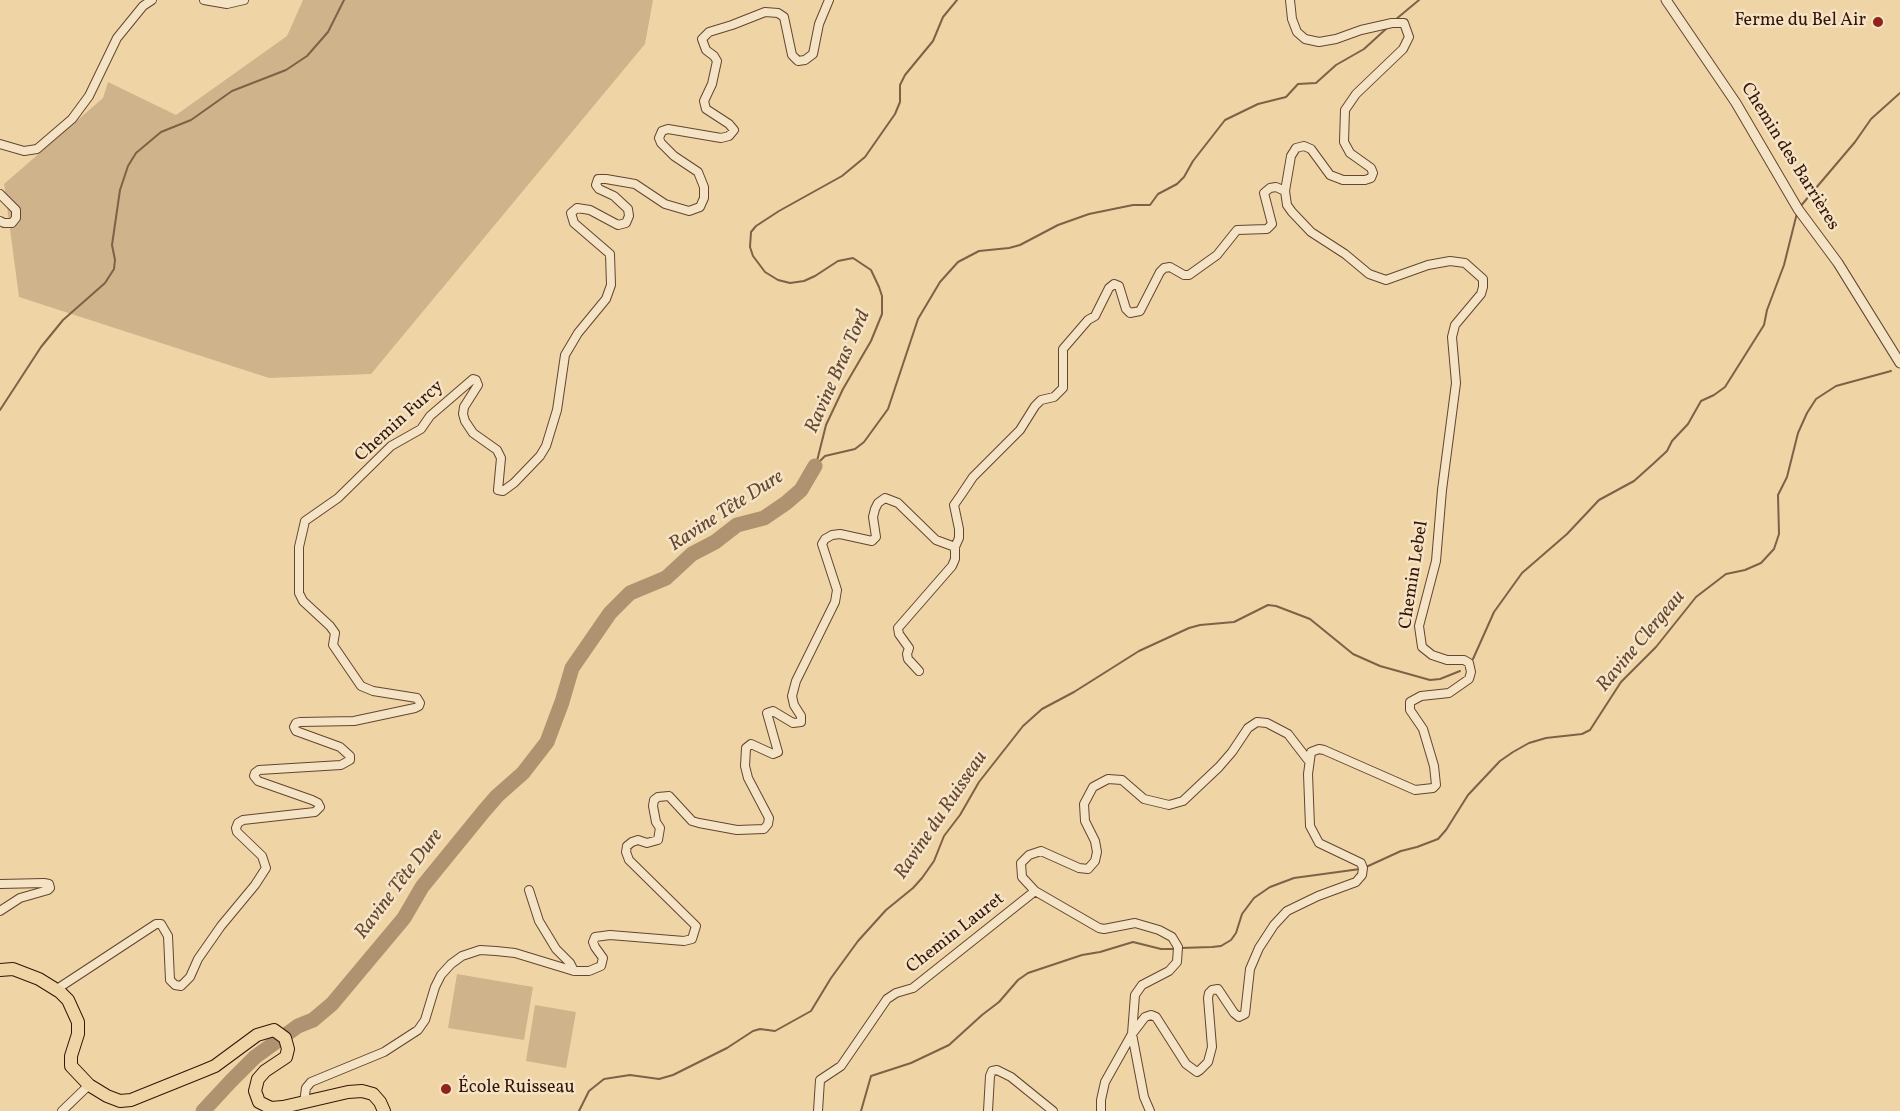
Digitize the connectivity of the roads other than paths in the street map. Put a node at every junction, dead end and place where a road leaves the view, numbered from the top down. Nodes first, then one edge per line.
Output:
1 (152, 0) edge
2 (204, 0) edge
3 (244, 0) edge
4 (829, 0) edge
5 (1290, 0) edge
6 (1666, 0) edge
7 (0, 144) edge
8 (1285, 191) junction
9 (0, 194) edge
10 (0, 221) edge
11 (1900, 363) edge
12 (955, 547) junction
13 (919, 671) dead end
14 (1308, 760) junction
15 (0, 884) edge
16 (529, 890) dead end
17 (1035, 891) junction
18 (0, 911) edge
19 (0, 969) edge
20 (574, 971) junction
21 (57, 989) junction
22 (1132, 1034) junction
23 (89, 1085) junction
24 (304, 1103) junction
25 (62, 1111) edge
26 (384, 1111) edge
27 (818, 1111) edge
28 (988, 1111) edge
29 (1053, 1111) edge
30 (1101, 1111) edge
31 (1150, 1111) edge

1 - 7 street
2 - 3 street
4 - 21 street, Chemin Furcy
5 - 8 street
6 - 11 street, Chemin des Barrières
8 - 12 street
8 - 14 street, Chemin Lebel
9 - 10 street
12 - 13 street
12 - 20 street
14 - 17 street
14 - 22 street
15 - 18 street
16 - 20 street
17 - 22 street
17 - 27 street, Chemin Lauret
19 - 21 main road
20 - 24 street
21 - 23 main road
22 - 30 street
22 - 31 street
23 - 24 main road
23 - 25 street
24 - 26 main road
28 - 29 street

